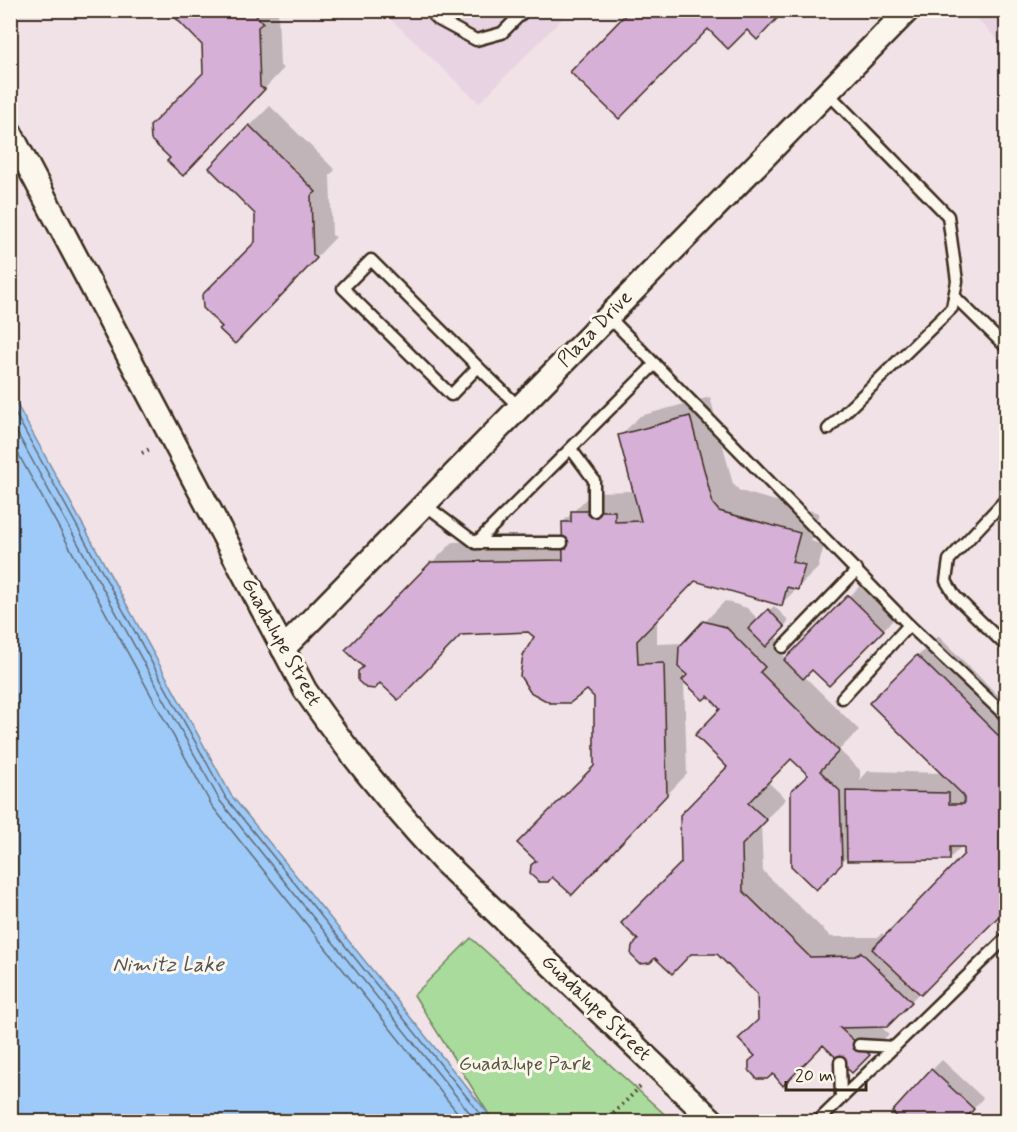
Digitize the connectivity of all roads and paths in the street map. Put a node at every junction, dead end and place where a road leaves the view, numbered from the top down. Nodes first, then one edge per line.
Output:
1 (428, 10) edge
2 (525, 10) edge
3 (908, 10) edge
4 (827, 92) junction
5 (10, 132) edge
6 (954, 296) junction
7 (608, 316) junction
8 (1006, 347) edge
9 (656, 364) junction
10 (478, 367) junction
11 (519, 407) junction
12 (828, 429) dead end
13 (150, 449) dead end
14 (571, 449) junction
15 (142, 453) dead end
16 (1006, 499) edge
17 (424, 504) junction
18 (594, 512) dead end
19 (476, 543) junction
20 (562, 543) dead end
21 (857, 570) junction
22 (909, 625) junction
23 (783, 646) dead end
24 (1006, 646) edge
25 (283, 649) junction
26 (842, 698) dead end
27 (1006, 716) edge
28 (1006, 938) edge
29 (859, 1045) dead end
30 (894, 1047) junction
31 (840, 1062) dead end
32 (659, 1069) junction
33 (841, 1098) junction
34 (605, 1122) edge
35 (714, 1122) edge
36 (817, 1122) edge

1 - 2 lane
3 - 4 street, Plaza Drive
4 - 6 lane
4 - 7 street, Plaza Drive
5 - 25 street, Guadalupe Street
6 - 8 lane
6 - 12 lane
7 - 9 lane
7 - 11 street, Plaza Drive
9 - 14 lane
9 - 21 lane
10 - 10 lane
10 - 11 lane
11 - 17 street, Plaza Drive
13 - 15 path
14 - 18 lane
14 - 19 lane
16 - 24 lane
17 - 19 lane
17 - 25 street, Plaza Drive
19 - 20 lane
21 - 22 lane
21 - 23 lane
22 - 26 lane
22 - 27 lane
25 - 32 street, Guadalupe Street
28 - 30 lane
29 - 30 lane
30 - 33 lane
31 - 33 lane
32 - 34 path
32 - 35 street, Guadalupe Street
33 - 36 lane

